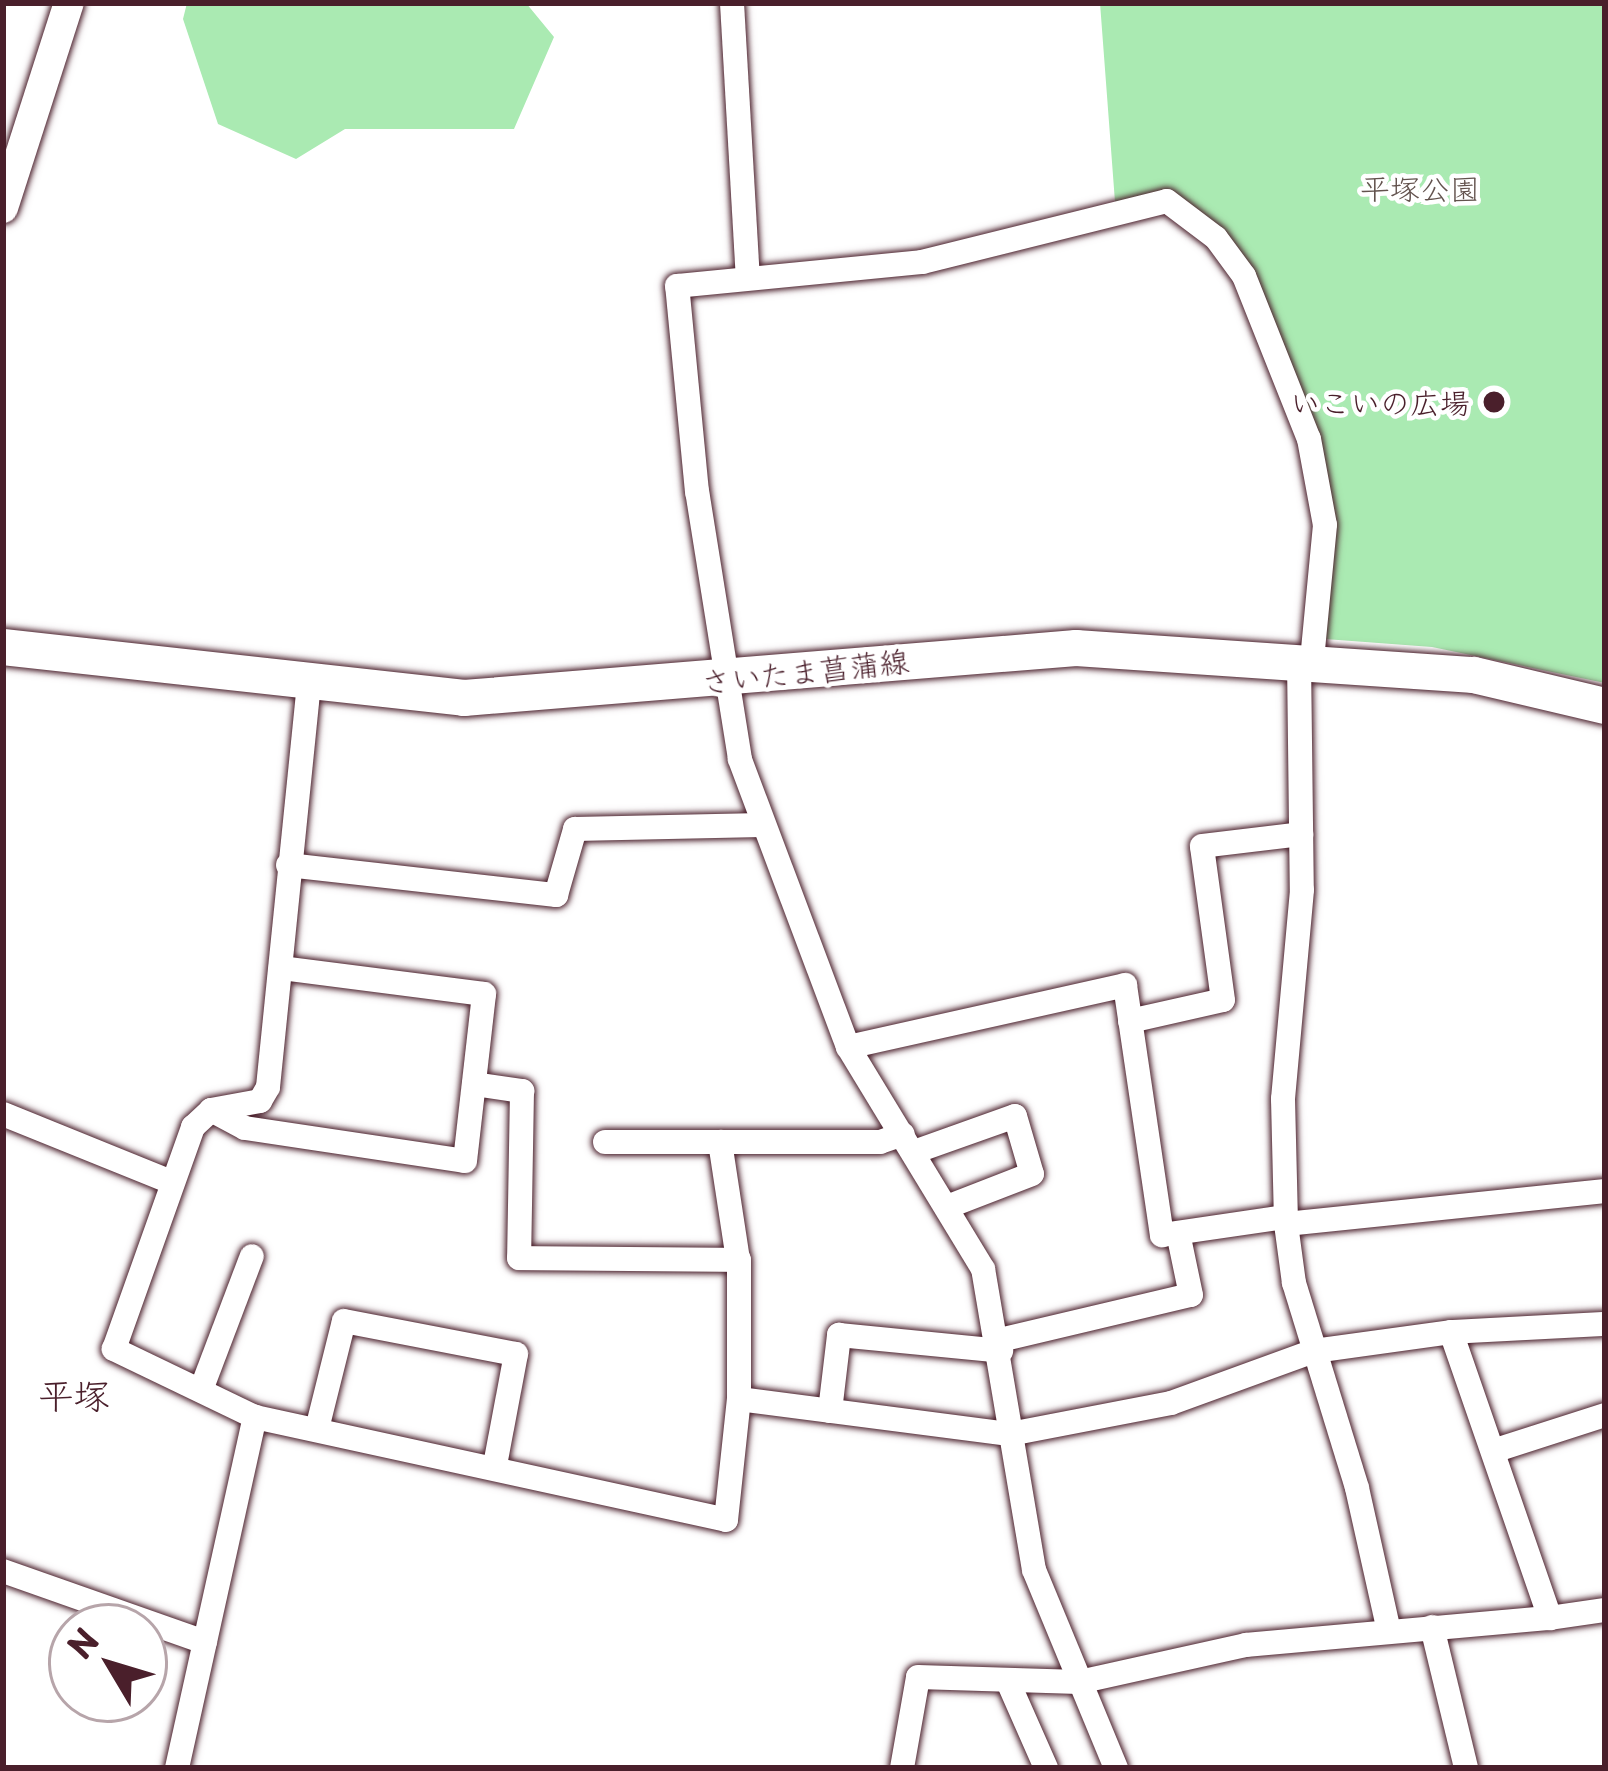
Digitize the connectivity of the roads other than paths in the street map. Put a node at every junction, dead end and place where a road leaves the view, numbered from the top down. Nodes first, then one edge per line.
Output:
1 (69, 3) edge
2 (732, 3) edge
3 (3, 208) edge
4 (748, 277) junction
5 (3, 646) edge
6 (1305, 661) junction
7 (728, 679) junction
8 (309, 682) junction
9 (1605, 706) edge
10 (763, 825) junction
11 (1301, 835) junction
12 (288, 865) junction
13 (281, 968) junction
14 (1130, 1021) junction
15 (848, 1047) junction
16 (474, 1084) junction
17 (211, 1110) junction
18 (3, 1114) edge
19 (604, 1142) dead end
20 (720, 1142) junction
21 (909, 1143) junction
22 (171, 1183) junction
23 (1605, 1191) edge
24 (947, 1207) junction
25 (1286, 1221) junction
26 (1178, 1233) junction
27 (252, 1256) dead end
28 (738, 1260) junction
29 (1605, 1324) edge
30 (1451, 1332) junction
31 (1001, 1346) junction
32 (1314, 1351) junction
33 (201, 1390) junction
34 (739, 1400) junction
35 (830, 1411) junction
36 (1605, 1415) edge
37 (256, 1417) junction
38 (317, 1429) junction
39 (1010, 1434) junction
40 (1492, 1451) junction
41 (495, 1465) junction
42 (3, 1571) edge
43 (1605, 1610) edge
44 (1550, 1618) junction
45 (1388, 1627) junction
46 (1432, 1627) junction
47 (205, 1642) junction
48 (1079, 1682) junction
49 (1009, 1684) junction
50 (177, 1768) edge
51 (902, 1768) edge
52 (1046, 1768) edge
53 (1116, 1768) edge
54 (1466, 1768) edge

1 - 3 street
2 - 4 street
4 - 6 street
4 - 7 street
5 - 8 main road, さいたま菖蒲線
6 - 7 main road, さいたま菖蒲線
6 - 9 main road, さいたま菖蒲線
6 - 11 street
7 - 8 main road, さいたま菖蒲線
7 - 10 street
8 - 12 street
10 - 12 street
10 - 15 street
11 - 14 street
11 - 25 street
12 - 13 street
13 - 16 street
13 - 17 street
14 - 15 street
14 - 26 street
15 - 21 street
16 - 17 street
16 - 28 street
17 - 22 street
18 - 22 street
19 - 20 street
20 - 21 street
20 - 28 street
21 - 24 street
21 - 24 street
22 - 33 street
23 - 25 street
24 - 31 street
25 - 26 street
25 - 32 street
26 - 31 street
27 - 33 street
28 - 34 street
29 - 30 street
30 - 32 street
30 - 40 street
31 - 35 street
31 - 39 street
32 - 39 street
32 - 45 street
33 - 37 street
34 - 35 street
34 - 41 street
35 - 39 street
36 - 40 street
37 - 38 street
37 - 47 street
38 - 41 street
38 - 41 street
39 - 48 street
40 - 44 street
42 - 47 street
43 - 44 street
44 - 46 street
45 - 46 street
45 - 48 street
46 - 54 street
47 - 50 street
48 - 49 street
48 - 53 street
49 - 51 street
49 - 52 street

